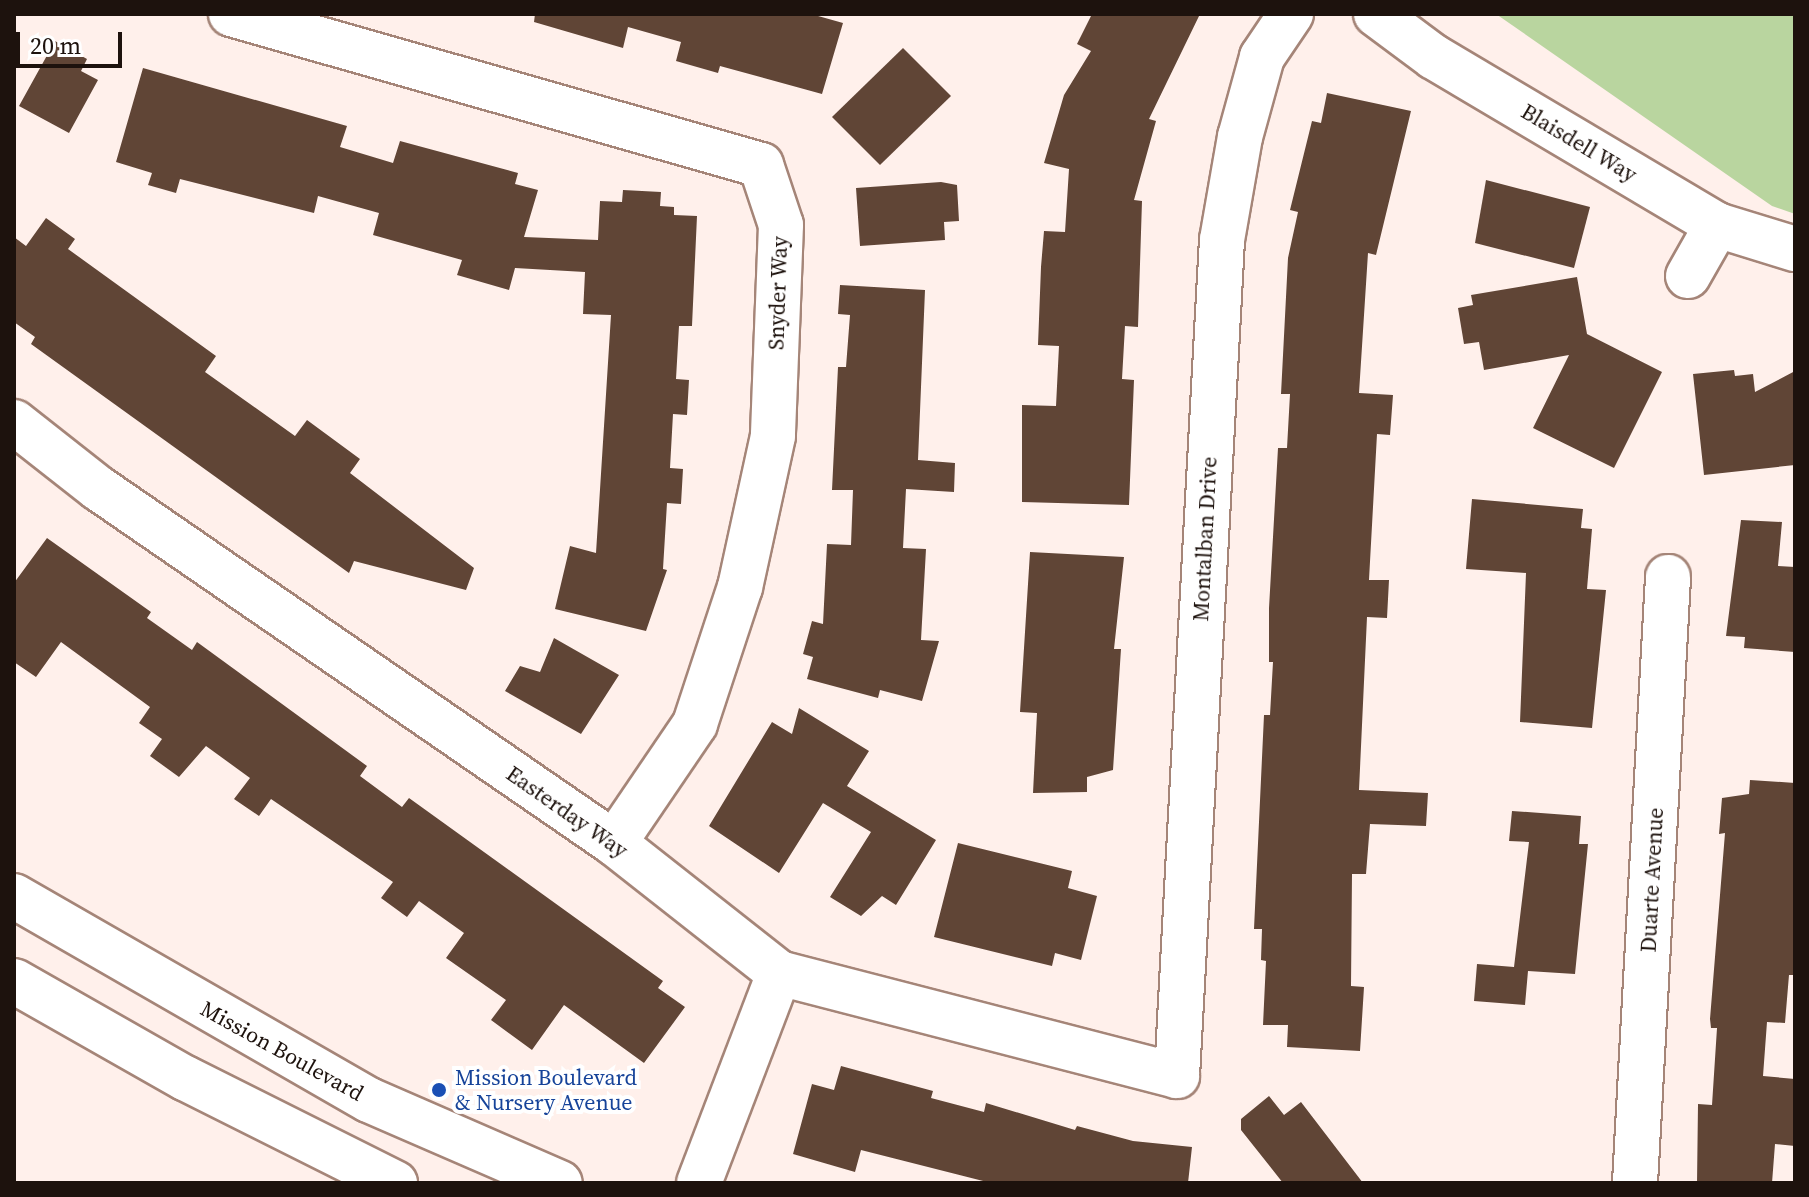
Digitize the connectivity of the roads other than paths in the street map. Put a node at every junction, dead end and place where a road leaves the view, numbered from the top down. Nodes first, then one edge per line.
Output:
1 (231, 14) edge
2 (1291, 14) edge
3 (1376, 14) edge
4 (1717, 225) junction
5 (1795, 249) edge
6 (1688, 276) dead end
7 (14, 422) edge
8 (1668, 577) dead end
9 (614, 843) junction
10 (14, 896) edge
11 (779, 973) junction
12 (17, 988) edge
13 (1177, 1076) joint
14 (395, 1183) edge
15 (560, 1183) edge
16 (699, 1183) edge
17 (1635, 1183) edge

1 - 9 street, Snyder Way
2 - 13 street, Montalban Drive
3 - 4 street, Blaisdell Way
4 - 5 street, Blaisdell Way
4 - 6 street
7 - 9 street, Easterday Way
8 - 17 street, Duarte Avenue
9 - 11 street, Easterday Way
10 - 15 street, Mission Boulevard
11 - 13 street, Easterday Way
11 - 16 street
12 - 14 street

